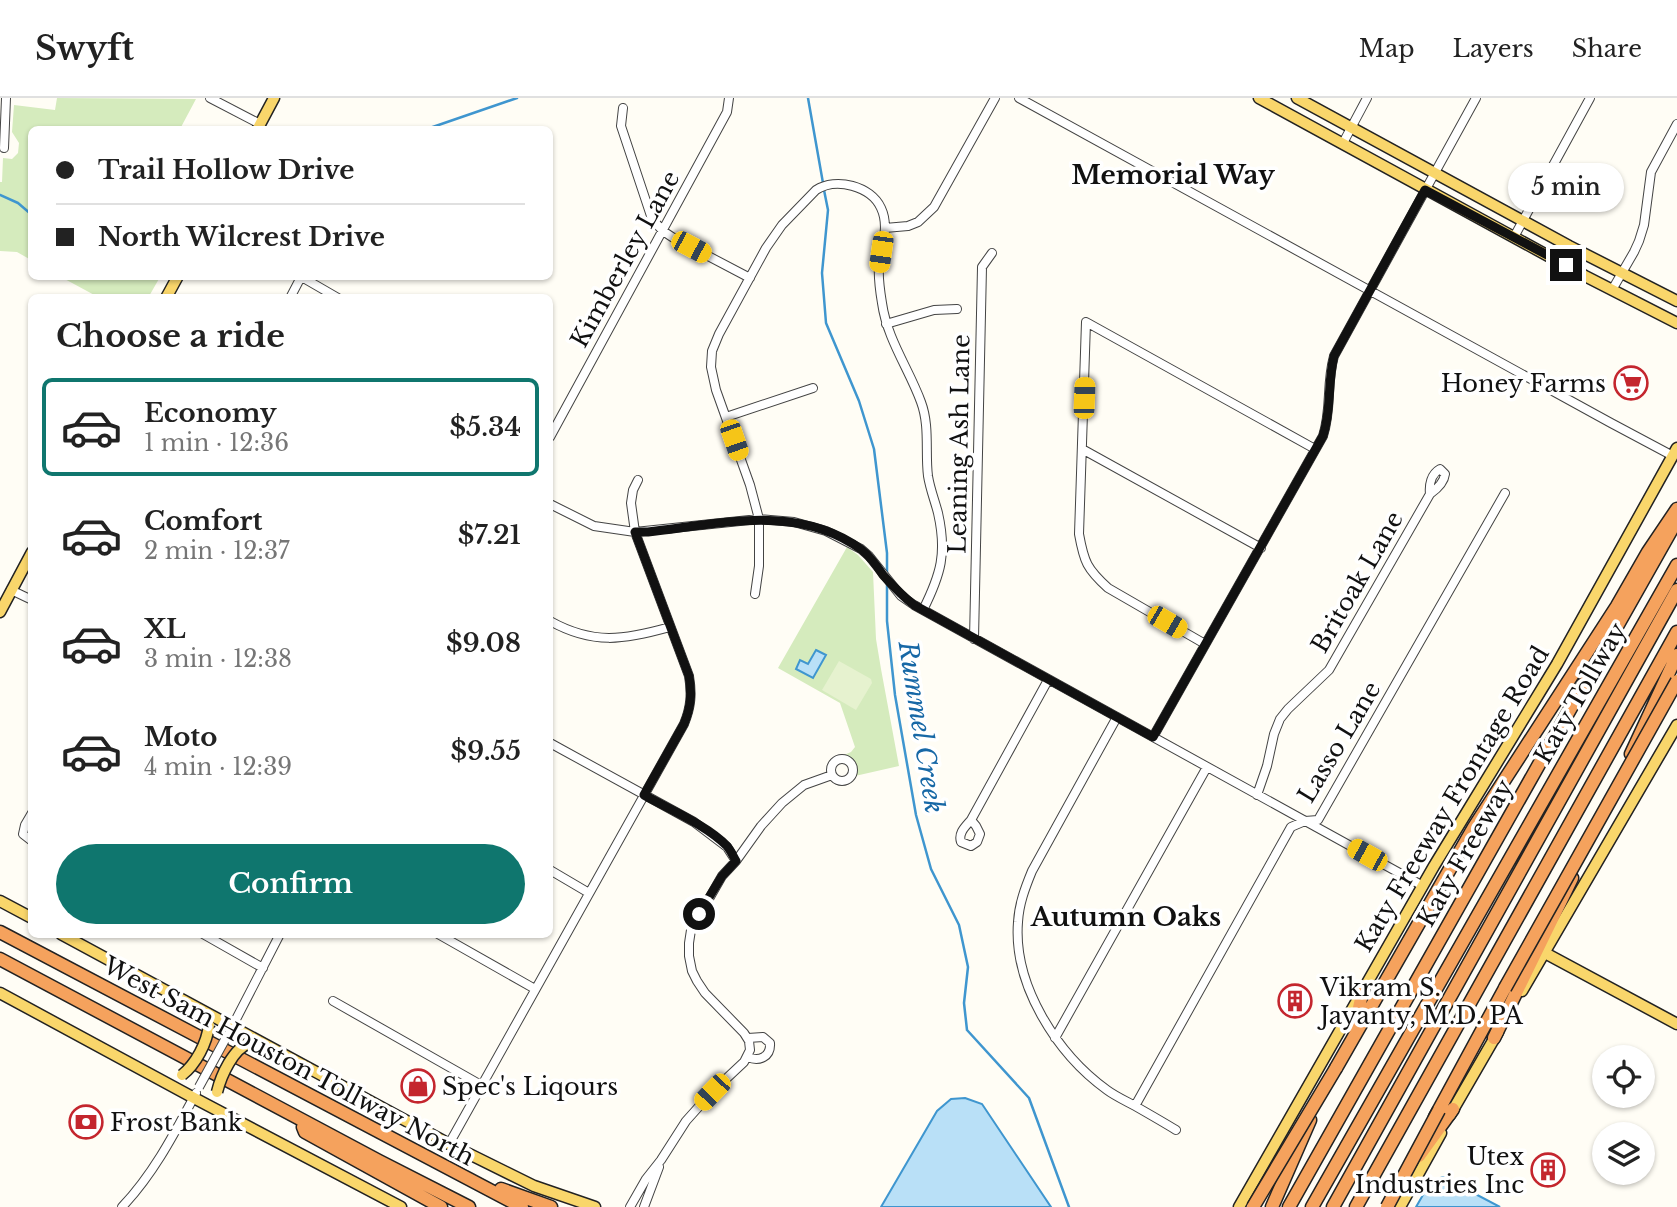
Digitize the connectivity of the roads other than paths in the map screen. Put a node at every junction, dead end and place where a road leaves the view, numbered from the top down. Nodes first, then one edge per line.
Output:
1 (6, 98) edge
2 (210, 98) edge
3 (274, 98) edge
4 (729, 98) edge
5 (995, 98) edge
6 (1019, 98) edge
7 (1259, 98) edge
8 (1297, 98) edge
9 (1367, 98) edge
10 (1476, 98) edge
11 (1590, 98) edge
12 (623, 108) dead end
13 (1677, 124) edge
14 (256, 126) edge
15 (259, 126) edge
16 (1350, 128) junction
17 (1343, 143) junction
18 (4, 148) dead end
19 (1434, 174) junction
20 (1425, 190) junction
21 (1523, 221) junction
22 (885, 228) junction
23 (663, 230) junction
24 (1514, 237) junction
25 (992, 253) dead end
26 (1621, 274) junction
27 (750, 278) junction
28 (305, 280) edge
29 (1369, 290) junction
30 (1612, 290) junction
31 (331, 294) edge
32 (1677, 302) edge
33 (957, 309) dead end
34 (1677, 323) edge
35 (886, 324) junction
36 (813, 388) dead end
37 (726, 418) junction
38 (553, 432) edge
39 (1082, 449) junction
40 (1315, 449) junction
41 (1675, 452) edge
42 (638, 480) dead end
43 (1505, 493) dead end
44 (1430, 494) dead end
45 (553, 506) edge
46 (1677, 509) edge
47 (759, 519) junction
48 (1677, 520) edge
49 (635, 532) junction
50 (1261, 548) junction
51 (28, 559) edge
52 (1677, 565) edge
53 (11, 590) junction
54 (1677, 590) edge
55 (755, 594) dead end
56 (28, 598) edge
57 (923, 610) junction
58 (0, 612) edge
59 (553, 622) edge
60 (670, 627) junction
61 (1677, 632) edge
62 (974, 639) junction
63 (1205, 644) junction
64 (1677, 655) edge
65 (1048, 680) junction
66 (1677, 681) edge
67 (1117, 717) junction
68 (1677, 725) edge
69 (1153, 737) junction
70 (553, 745) edge
71 (1207, 767) junction
72 (832, 775) dead end
73 (1257, 794) junction
74 (644, 795) junction
75 (971, 820) dead end
76 (28, 821) edge
77 (1305, 821) junction
78 (28, 838) edge
79 (736, 861) junction
80 (553, 872) edge
81 (1423, 886) junction
82 (589, 893) junction
83 (0, 901) edge
84 (28, 916) edge
85 (0, 932) edge
86 (68, 938) edge
87 (210, 938) edge
88 (279, 938) edge
89 (445, 938) edge
90 (1545, 953) junction
91 (0, 959) edge
92 (263, 968) junction
93 (535, 989) junction
94 (1363, 990) junction
95 (0, 993) edge
96 (333, 1002) dead end
97 (202, 1011) junction
98 (1677, 1024) edge
99 (230, 1032) junction
100 (748, 1038) junction
101 (1055, 1038) junction
102 (1494, 1038) junction
103 (263, 1044) junction
104 (748, 1057) junction
105 (1336, 1068) junction
106 (158, 1078) junction
107 (481, 1085) junction
108 (194, 1098) junction
109 (1135, 1106) junction
110 (1453, 1109) junction
111 (1439, 1110) junction
112 (223, 1112) junction
113 (298, 1118) junction
114 (1177, 1130) dead end
115 (396, 1140) junction
116 (449, 1143) junction
117 (661, 1160) junction
118 (122, 1207) edge
119 (401, 1207) edge
120 (441, 1207) edge
121 (469, 1207) edge
122 (522, 1207) edge
123 (551, 1207) edge
124 (595, 1207) edge
125 (630, 1207) edge
126 (644, 1207) edge
127 (1238, 1207) edge
128 (1252, 1207) edge
129 (1261, 1207) edge
130 (1272, 1207) edge
131 (1289, 1207) edge
132 (1312, 1207) edge
133 (1333, 1207) edge
134 (1356, 1207) edge
135 (1381, 1207) edge
136 (1387, 1207) edge
137 (1400, 1207) edge

1 - 18 street
2 - 14 street
3 - 15 main road
4 - 23 street, Kimberley Lane
5 - 22 street
6 - 29 street
7 - 17 main road
8 - 16 main road
9 - 16 street
10 - 19 street
11 - 21 street
12 - 23 street
13 - 26 street
16 - 17 street
16 - 19 main road
17 - 20 main road
19 - 20 street
19 - 21 main road
20 - 24 main road
20 - 29 street
21 - 24 street
21 - 26 main road
22 - 27 street
22 - 35 street
23 - 27 street
23 - 38 street, Kimberley Lane
24 - 30 main road
25 - 62 street, Leaning Ash Lane
26 - 30 street
26 - 32 main road
27 - 37 street
28 - 31 street
29 - 40 street
29 - 41 street
30 - 34 main road
33 - 35 street
35 - 57 street
36 - 37 street
37 - 47 street
39 - 40 street
39 - 50 street
39 - 63 street
40 - 50 street
41 - 81 main road, Katy Freeway Frontage Road
42 - 49 street
43 - 77 street, Lasso Lane
44 - 73 street, Britoak Lane
45 - 49 street
46 - 105 highway
47 - 49 street
47 - 55 street
47 - 57 street
48 - 131 highway, Katy Freeway
49 - 60 street
50 - 63 street
51 - 53 main road
52 - 132 highway, Katy Tollway
53 - 56 street
53 - 58 main road
54 - 133 highway, Katy Tollway
57 - 62 street
59 - 60 street
60 - 74 street
61 - 134 highway
62 - 65 street
63 - 69 street
64 - 102 highway
65 - 67 street
65 - 75 street
66 - 111 highway, bridge
67 - 69 street
67 - 101 street
68 - 90 main road
69 - 71 street
70 - 74 street
71 - 73 street
71 - 101 street
72 - 79 street
73 - 77 street
74 - 79 street
74 - 82 street
76 - 78 street
77 - 81 street
77 - 109 street, Lasso Lane
79 - 100 street
80 - 82 street
81 - 94 main road, Katy Freeway Frontage Road
82 - 93 street
83 - 84 main road
85 - 115 highway, West Sam Houston Tollway North
86 - 97 main road
87 - 92 street
88 - 92 street
89 - 93 street
90 - 98 main road
90 - 102 main road
91 - 113 highway, West Sam Houston Tollway North
92 - 99 street
93 - 107 street
94 - 127 main road, Katy Freeway Frontage Road
94 - 130 highway
95 - 106 main road
96 - 107 street
97 - 99 main road
97 - 106 main road, bridge
99 - 103 main road
99 - 108 street, bridge
100 - 104 street
100 - 104 street
101 - 109 street
102 - 110 main road
103 - 112 main road, bridge
103 - 116 main road
104 - 117 street
105 - 128 highway, bridge
105 - 129 highway, bridge
106 - 108 main road
107 - 116 street
108 - 112 main road
108 - 118 street
109 - 114 street
110 - 135 highway
110 - 137 main road
111 - 135 highway, bridge
111 - 136 highway, bridge
112 - 119 main road
113 - 120 highway
113 - 121 highway, West Sam Houston Tollway North
115 - 122 highway, West Sam Houston Tollway North
115 - 123 highway
116 - 124 main road
117 - 125 street
117 - 126 street

